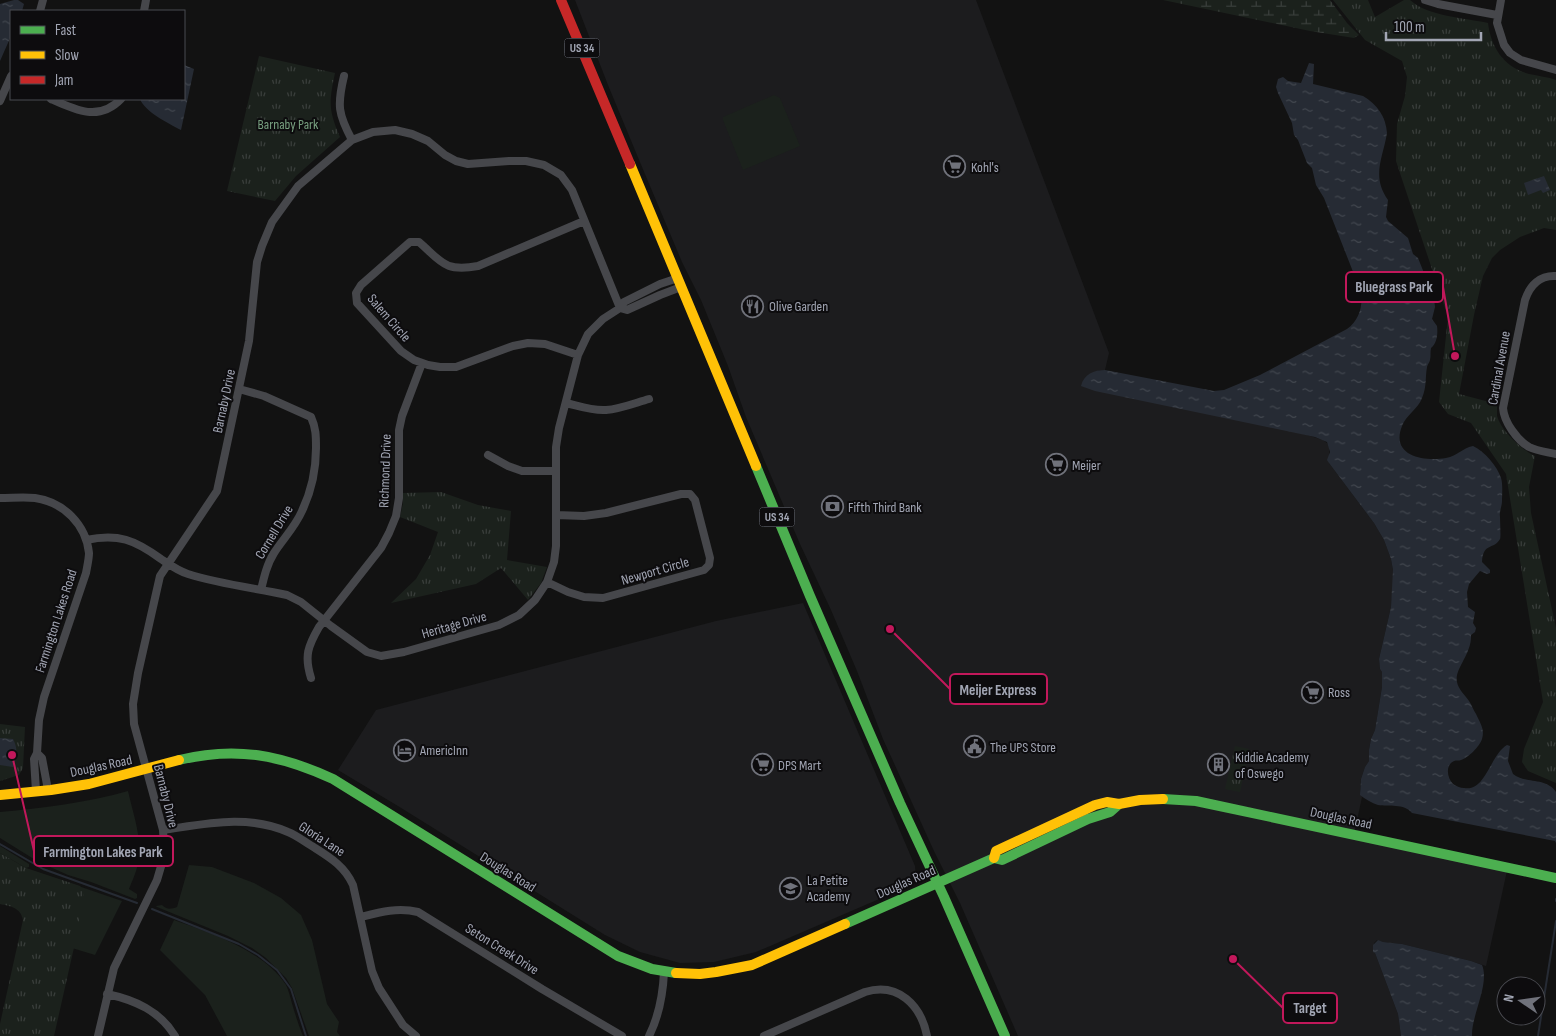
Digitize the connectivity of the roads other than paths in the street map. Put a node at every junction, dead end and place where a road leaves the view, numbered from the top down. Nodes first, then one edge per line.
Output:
1 (561, 0) edge
2 (1425, 0) edge
3 (1501, 0) edge
4 (1497, 16) junction
5 (1556, 70) edge
6 (344, 76) dead end
7 (10, 81) edge
8 (53, 100) edge
9 (120, 100) edge
10 (0, 101) edge
11 (352, 140) junction
12 (584, 221) junction
13 (1556, 276) edge
14 (679, 283) junction
15 (620, 308) junction
16 (578, 355) junction
17 (422, 363) junction
18 (239, 389) junction
19 (649, 399) dead end
20 (566, 403) junction
21 (1556, 454) edge
22 (488, 455) dead end
23 (556, 471) junction
24 (0, 498) edge
25 (556, 515) junction
26 (86, 540) junction
27 (168, 564) junction
28 (546, 582) junction
29 (261, 590) junction
30 (324, 621) junction
31 (311, 678) dead end
32 (37, 754) junction
33 (146, 769) junction
34 (48, 790) junction
35 (36, 791) junction
36 (0, 795) edge
37 (162, 830) junction
38 (1556, 878) edge
39 (937, 883) junction
40 (361, 917) junction
41 (664, 972) junction
42 (108, 994) junction
43 (98, 1036) edge
44 (176, 1036) edge
45 (416, 1036) edge
46 (622, 1036) edge
47 (649, 1036) edge
48 (764, 1036) edge
49 (927, 1036) edge
50 (1005, 1036) edge

1 - 14 street, US 34
2 - 4 street
3 - 4 street
4 - 5 street
6 - 11 street
7 - 10 street
8 - 9 street
11 - 12 street, Barnaby Drive
11 - 18 street, Barnaby Drive
12 - 15 street, Barnaby Drive
12 - 17 street, Salem Circle
13 - 21 street, Cardinal Avenue
14 - 15 street, Heritage Drive
14 - 39 street, US 34
15 - 16 street, Heritage Drive
16 - 17 street, Salem Circle
16 - 20 street, Heritage Drive
17 - 30 street, Richmond Drive
18 - 27 street, Barnaby Drive
18 - 29 street, Cornell Drive
19 - 20 street
20 - 23 street, Heritage Drive
22 - 23 street
23 - 25 street, Heritage Drive
24 - 26 street, Farmington Lakes Road
25 - 28 street, Heritage Drive
25 - 28 street, Newport Circle
26 - 27 street, Heritage Drive
26 - 32 street, Farmington Lakes Road
27 - 29 street, Heritage Drive
27 - 33 street, Barnaby Drive
28 - 30 street, Heritage Drive
29 - 30 street, Heritage Drive
30 - 31 street, Richmond Drive
32 - 34 street, Farmington Lakes Road
32 - 35 street, Farmington Lakes Road
33 - 34 street, Douglas Road
33 - 37 street, Barnaby Drive
33 - 41 street, Douglas Road
34 - 35 street, Douglas Road
35 - 36 street, Douglas Road
37 - 40 street, Gloria Lane
37 - 42 street, Barnaby Drive
38 - 39 street, Douglas Road
39 - 41 street, Douglas Road
39 - 50 street, US 34
40 - 45 street, Gloria Lane
40 - 46 street, Seton Creek Drive
41 - 47 street
42 - 43 street, Barnaby Drive
42 - 44 street
48 - 49 street

